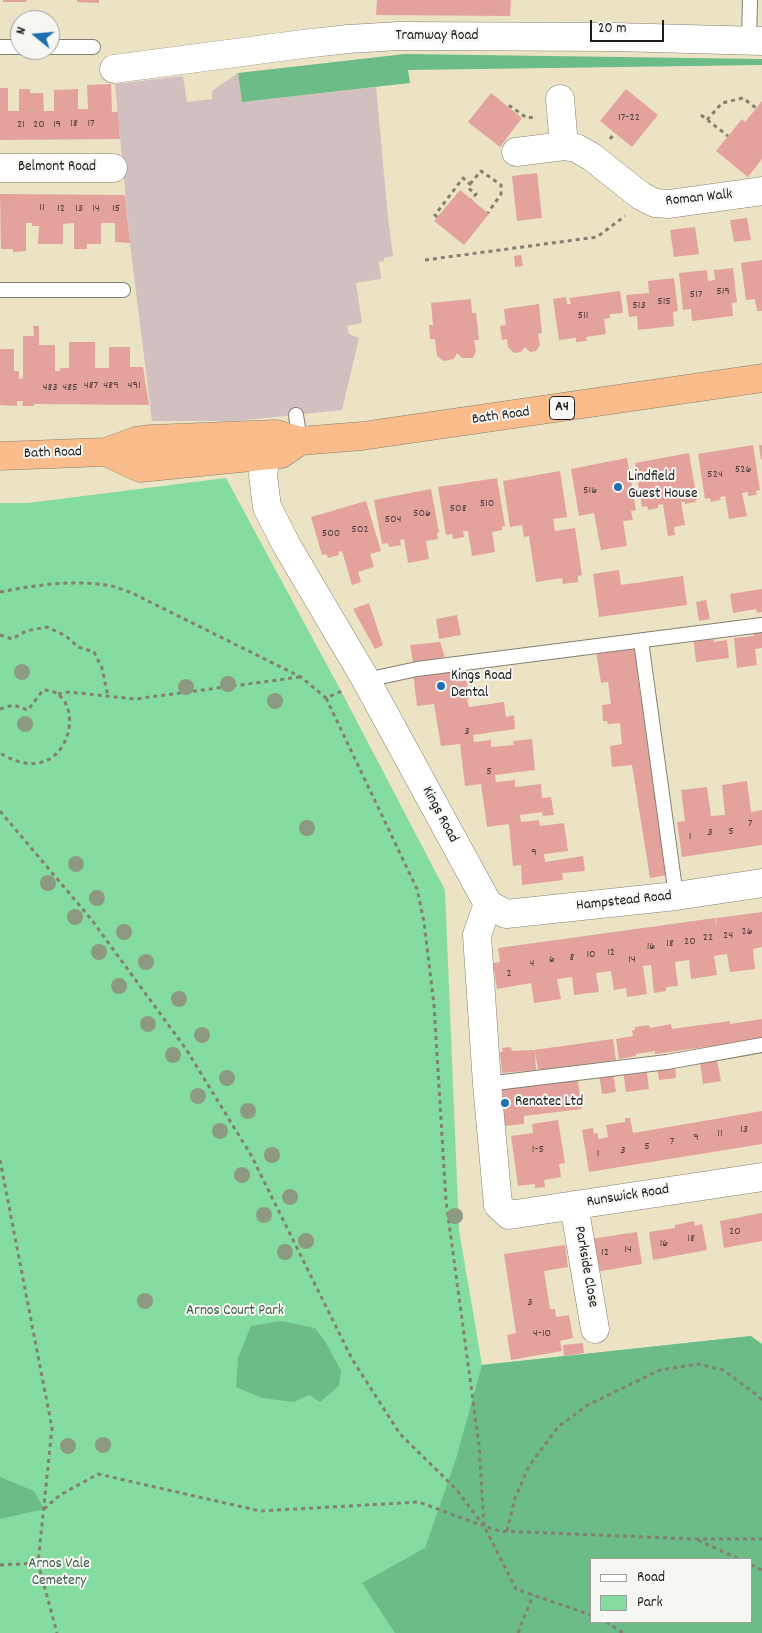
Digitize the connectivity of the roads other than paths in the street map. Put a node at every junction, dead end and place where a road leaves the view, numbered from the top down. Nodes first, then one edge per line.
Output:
1 (750, 0) edge
2 (756, 40) edge
3 (60, 47) edge
4 (93, 47) dead end
5 (114, 69) dead end
6 (560, 99) dead end
7 (564, 146) junction
8 (516, 152) dead end
9 (0, 168) edge
10 (113, 168) dead end
11 (762, 191) edge
12 (0, 290) edge
13 (122, 290) dead end
14 (762, 378) edge
15 (298, 428) junction
16 (106, 452) junction
17 (0, 456) edge
18 (266, 456) junction
19 (762, 624) edge
20 (641, 641) junction
21 (363, 673) junction
22 (762, 883) edge
23 (676, 896) junction
24 (488, 904) junction
25 (762, 1045) edge
26 (487, 1084) junction
27 (762, 1177) edge
28 (574, 1205) junction
29 (595, 1329) dead end

1 - 2 lane
2 - 5 street, Tramway Road
3 - 4 lane
6 - 7 street
7 - 8 street, Roman Walk
7 - 11 street, Roman Walk
9 - 10 street, Belmont Road
12 - 13 lane
14 - 15 highway, Bath Road / A4
15 - 16 highway, Bath Road / A4
15 - 18 highway, Bath Road / A4
16 - 17 highway, Bath Road / A4
16 - 18 highway, Bath Road / A4
18 - 21 street, Kings Road
19 - 20 lane
20 - 21 lane
20 - 23 lane
21 - 24 street, Kings Road
22 - 23 street, Hampstead Road
23 - 24 street, Hampstead Road
24 - 26 street
25 - 26 lane
26 - 28 street, Runswick Road
27 - 28 street, Runswick Road
28 - 29 street, Parkside Close

